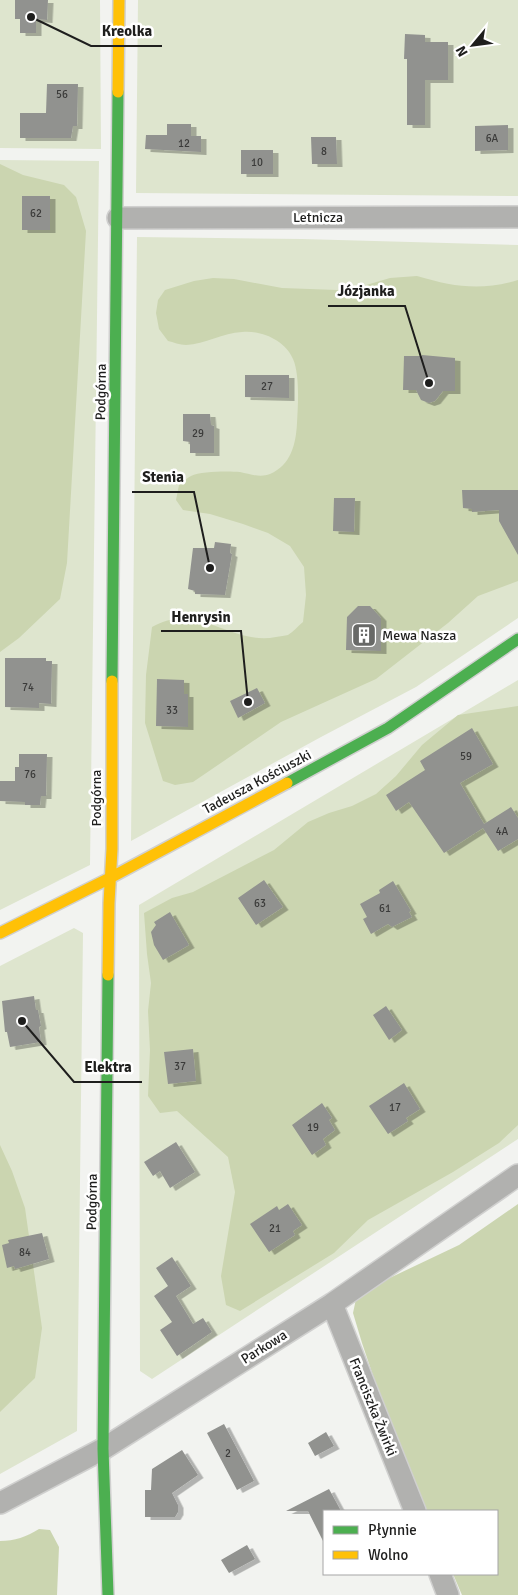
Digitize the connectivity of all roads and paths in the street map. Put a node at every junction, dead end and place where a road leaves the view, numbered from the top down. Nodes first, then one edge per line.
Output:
1 (119, 0) edge
2 (518, 217) edge
3 (118, 218) junction
4 (518, 639) edge
5 (110, 878) junction
6 (0, 934) edge
7 (518, 1175) edge
8 (332, 1304) junction
9 (104, 1449) junction
10 (0, 1503) edge
11 (415, 1510) edge
12 (440, 1575) edge
13 (108, 1595) edge
14 (448, 1595) edge

1 - 3 street, Podgórna
2 - 3 street, Letnicza
3 - 5 street, Podgórna
4 - 5 street, Tadeusza Kościuszki
5 - 6 street, Tadeusza Kościuszki
5 - 9 street, Podgórna
7 - 8 street, Parkowa
8 - 9 street, Parkowa
8 - 11 street, Franciszka Żwirki
9 - 10 street, Parkowa
9 - 13 street, Podgórna
12 - 14 street

